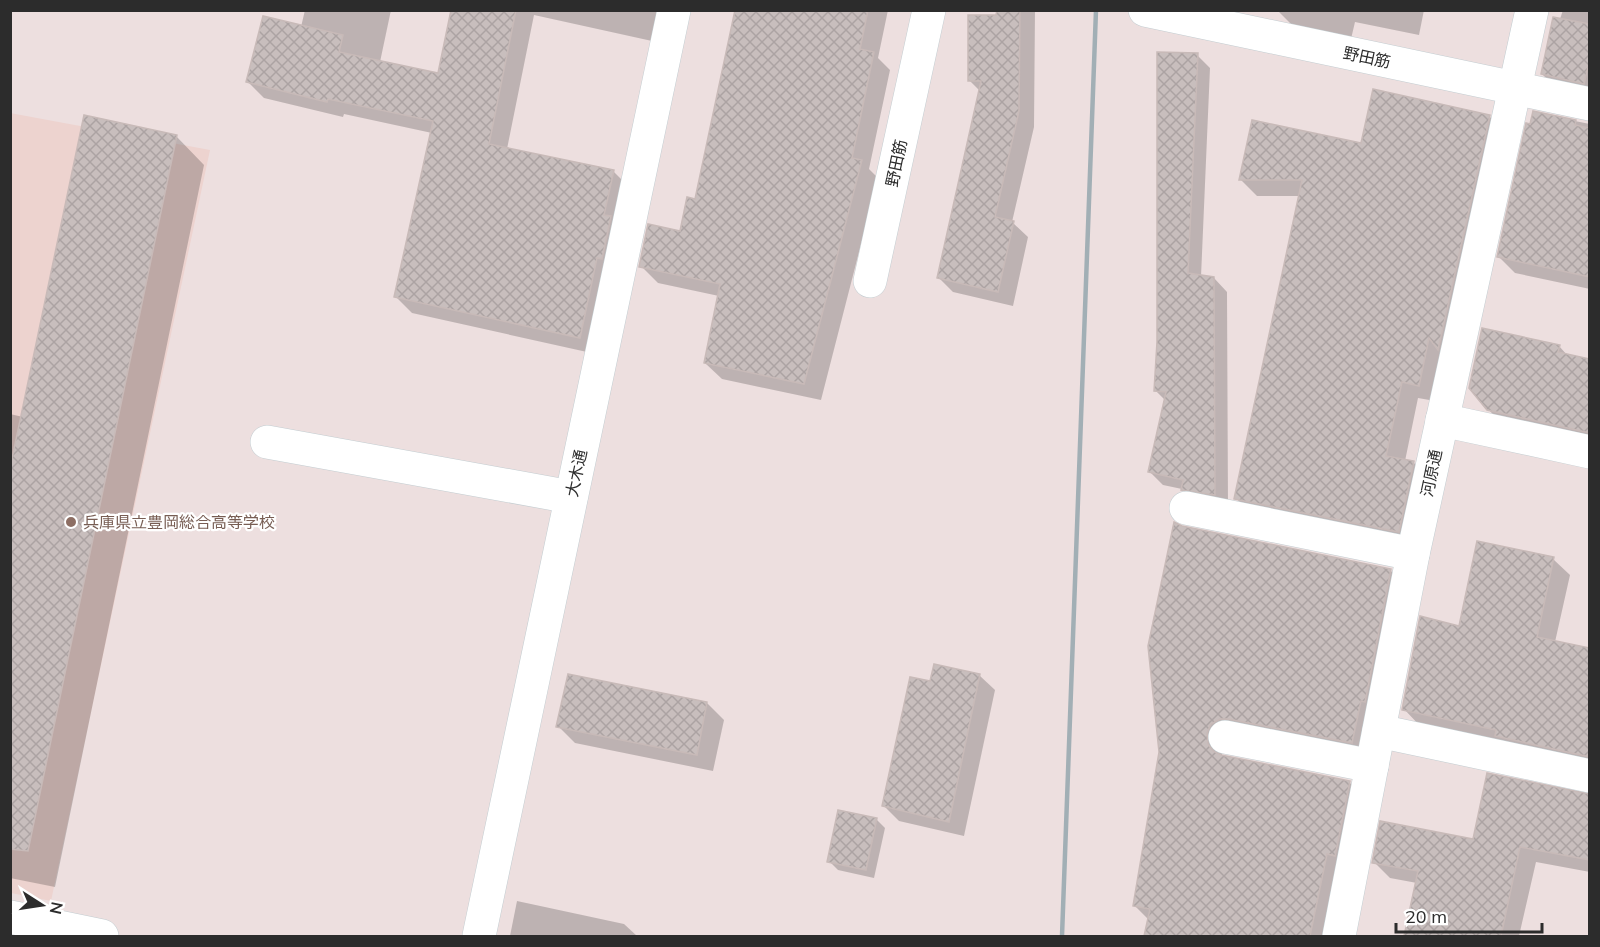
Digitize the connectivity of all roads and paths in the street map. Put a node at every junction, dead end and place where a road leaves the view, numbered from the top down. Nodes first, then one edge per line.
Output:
1 (674, 10) edge
2 (929, 10) edge
3 (1144, 10) edge
4 (1533, 10) edge
5 (1516, 88) junction
6 (1590, 104) edge
7 (870, 281) dead end
8 (1442, 420) junction
9 (267, 442) dead end
10 (1590, 452) edge
11 (571, 497) junction
12 (1186, 508) dead end
13 (1413, 554) junction
14 (1379, 731) junction
15 (1225, 737) dead end
16 (1372, 766) junction
17 (1590, 776) edge
18 (10, 917) edge
19 (102, 936) edge
20 (479, 936) edge
21 (1339, 936) edge

1 - 11 street, 大木通
2 - 7 street, 野田筋
3 - 5 street, 野田筋
4 - 5 street, 河原通
5 - 6 street, 野田筋
5 - 8 street, 河原通
8 - 10 street
8 - 13 street, 河原通
9 - 11 street
11 - 20 street, 大木通
12 - 13 street
13 - 14 street, 河原通
14 - 16 street, 河原通
14 - 17 street
15 - 16 street
16 - 21 street, 河原通
18 - 19 street

